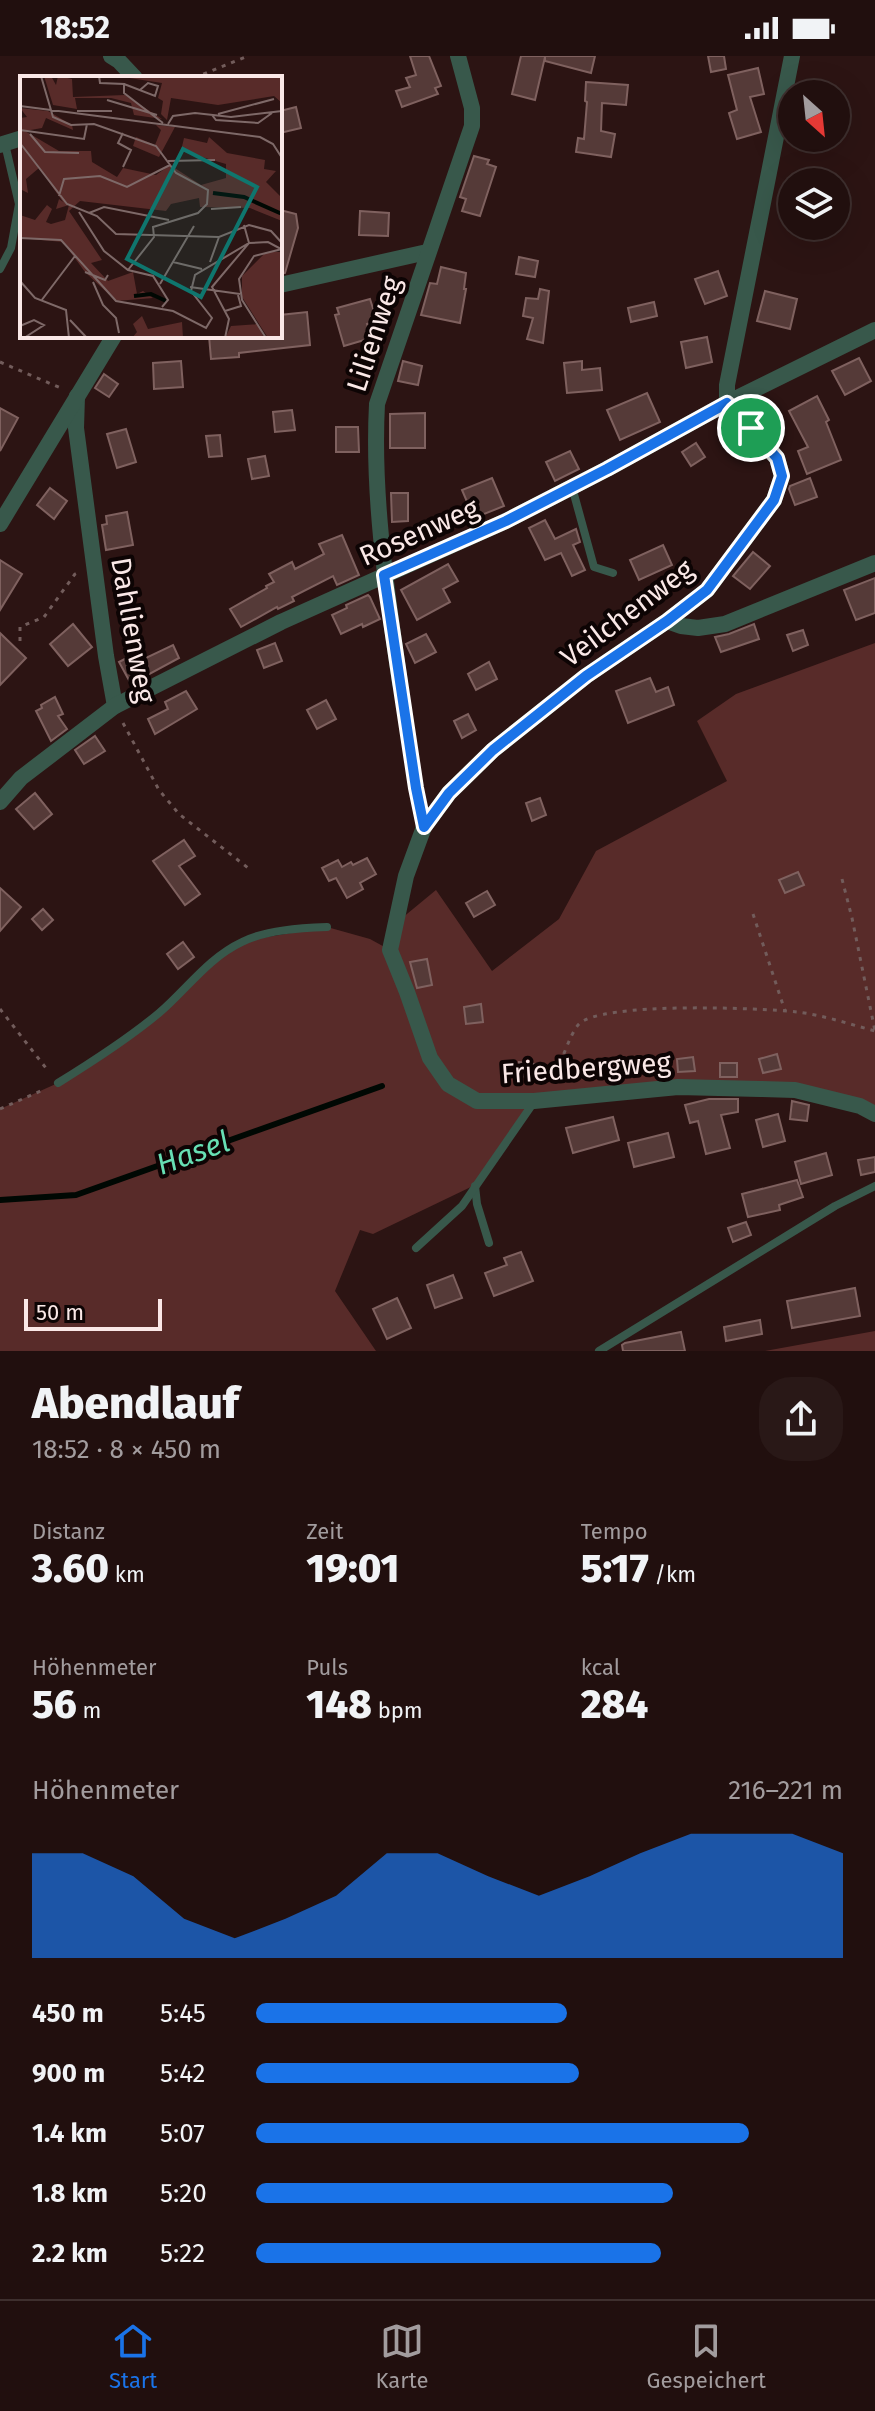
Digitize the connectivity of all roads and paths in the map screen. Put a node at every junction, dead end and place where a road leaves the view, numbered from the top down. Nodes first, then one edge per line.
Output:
1 (111, 56) edge
2 (248, 56) edge
3 (458, 56) edge
4 (792, 56) edge
5 (133, 76) edge
6 (199, 76) edge
7 (3, 144) edge
8 (427, 252) junction
9 (0, 269) edge
10 (282, 285) edge
11 (875, 330) edge
12 (113, 338) edge
13 (0, 362) edge
14 (77, 396) junction
15 (727, 403) junction
16 (572, 487) junction
17 (0, 524) edge
18 (875, 563) edge
19 (94, 565) junction
20 (613, 573) dead end
21 (384, 575) junction
22 (667, 621) junction
23 (20, 641) dead end
24 (400, 683) joint
25 (115, 706) junction
26 (0, 802) edge
27 (424, 827) junction
28 (252, 871) dead end
29 (842, 879) dead end
30 (753, 914) dead end
31 (327, 927) dead end
32 (390, 950) joint
33 (875, 991) edge
34 (867, 992) junction
35 (0, 1009) edge
36 (785, 1011) junction
37 (875, 1031) edge
38 (58, 1083) junction
39 (540, 1100) junction
40 (0, 1109) edge
41 (875, 1114) edge
42 (475, 1185) junction
43 (875, 1186) edge
44 (489, 1243) dead end
45 (416, 1248) dead end
46 (599, 1351) edge

1 - 5 street
2 - 6 path
3 - 8 street, Lilienweg
4 - 15 street
7 - 9 lane
8 - 10 street
8 - 21 street, Lilienweg
11 - 15 street, Rosenweg
12 - 14 street
13 - 14 path
14 - 17 street
14 - 19 street, Dahlienweg
15 - 16 street, Rosenweg
15 - 22 street, Veilchenweg
16 - 20 lane
16 - 21 street, Rosenweg
18 - 22 street
19 - 23 path
19 - 25 street, Dahlienweg
21 - 24 street, Lilienweg
21 - 25 street, Rosenweg
22 - 27 street, Veilchenweg
24 - 27 path
25 - 26 street, Rosenweg
25 - 28 path, Dahlienweg
27 - 32 street, Veilchenweg
29 - 34 path
30 - 36 path
31 - 38 lane
32 - 39 street, Friedbergweg
33 - 34 path
34 - 37 path
35 - 38 path
36 - 37 path
36 - 39 path
38 - 40 path
39 - 41 street, Friedbergweg
39 - 42 lane
42 - 44 lane
42 - 45 lane
43 - 46 lane

